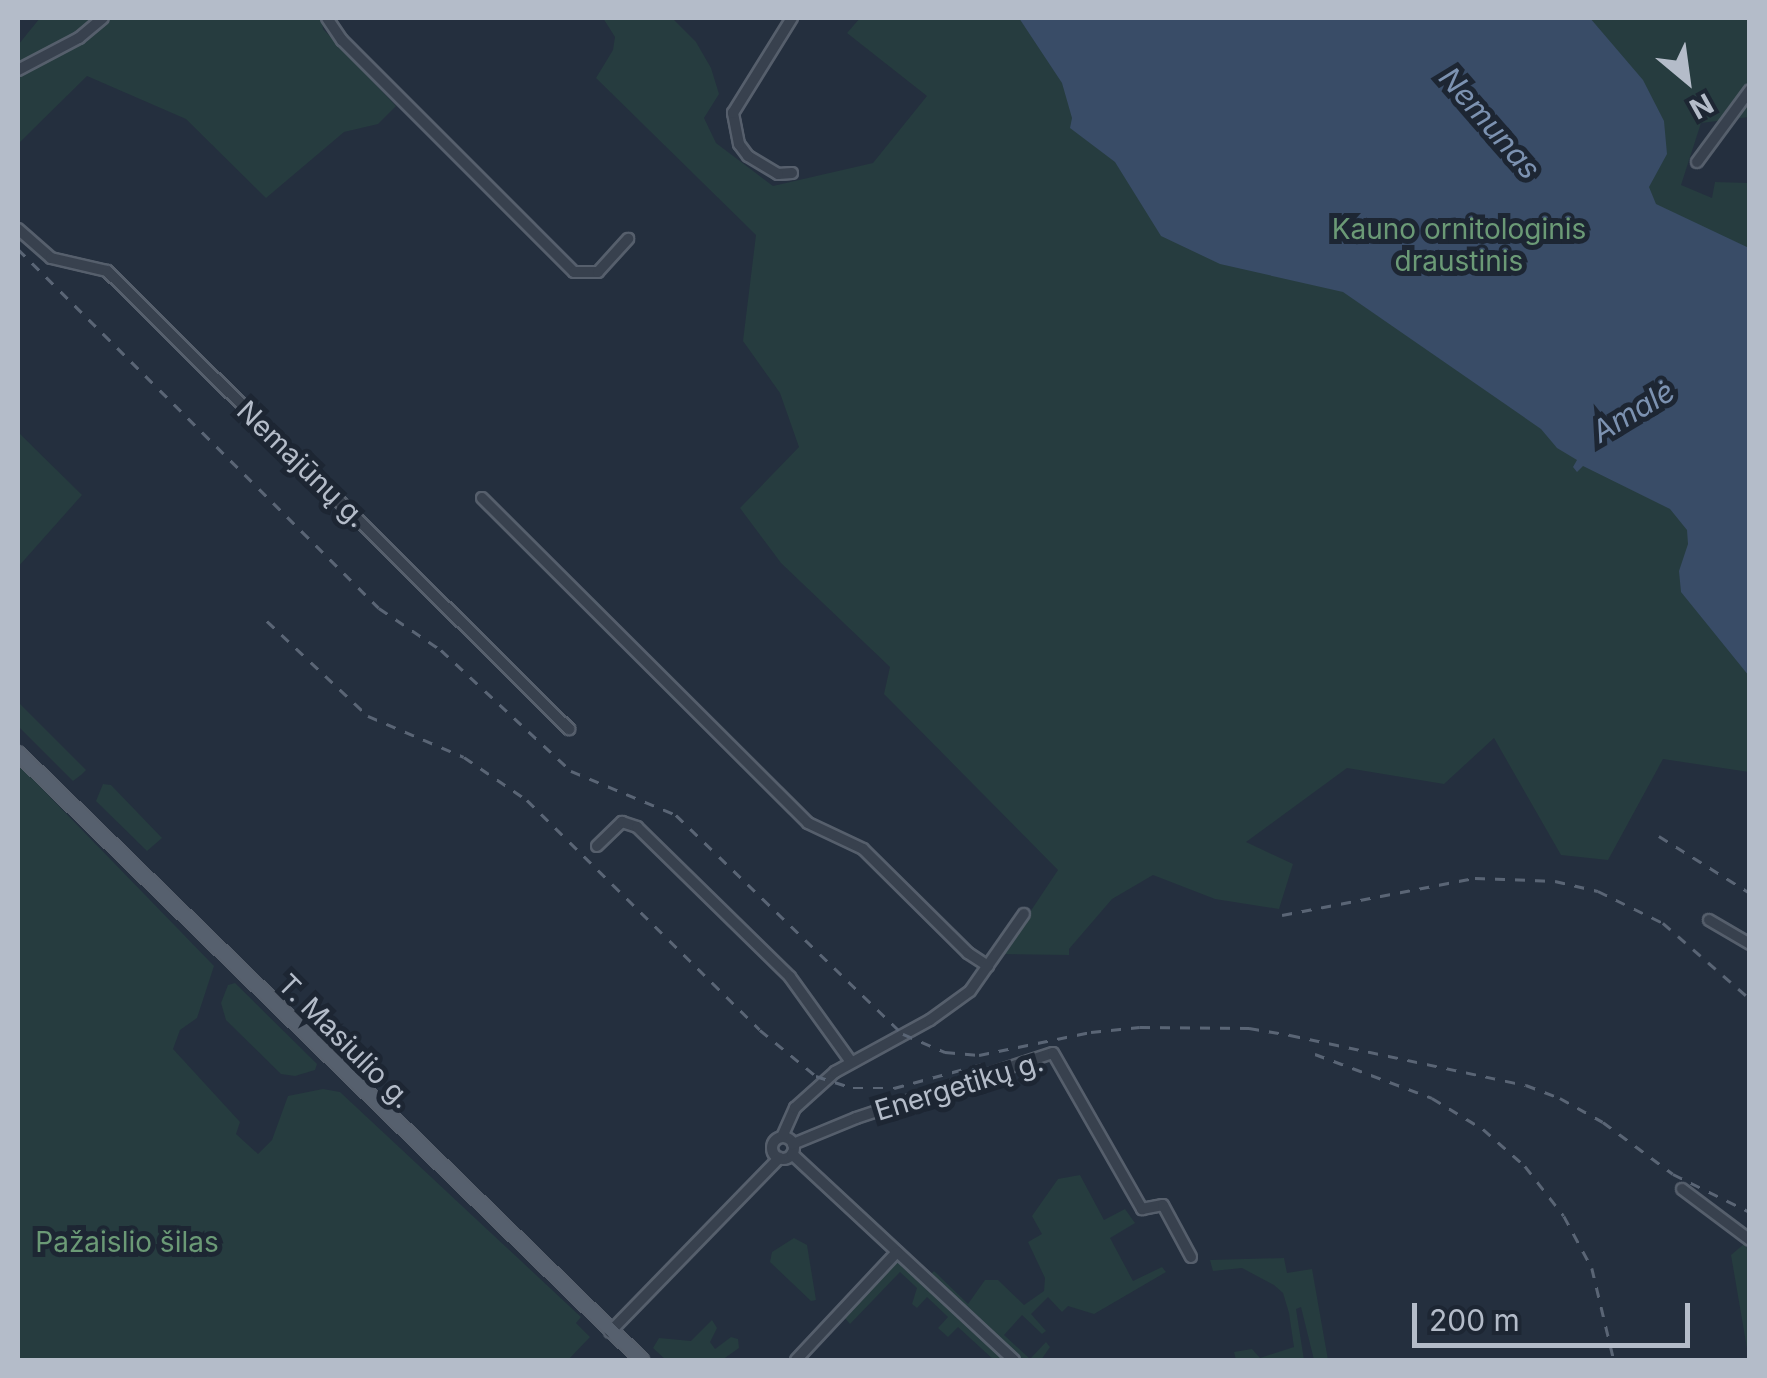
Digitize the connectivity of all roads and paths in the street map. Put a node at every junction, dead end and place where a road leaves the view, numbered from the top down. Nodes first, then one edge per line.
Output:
1 (103, 18) edge
2 (327, 18) edge
3 (792, 18) edge
4 (18, 70) edge
5 (1750, 90) edge
6 (1696, 162) dead end
7 (792, 174) dead end
8 (18, 229) edge
9 (628, 240) dead end
10 (482, 498) dead end
11 (570, 729) dead end
12 (18, 753) edge
13 (597, 846) dead end
14 (1024, 914) dead end
15 (1709, 920) dead end
16 (1750, 944) edge
17 (988, 966) junction
18 (851, 1062) junction
19 (782, 1137) junction
20 (792, 1149) junction
21 (779, 1158) junction
22 (1682, 1189) dead end
23 (1750, 1240) edge
24 (898, 1252) junction
25 (1192, 1257) dead end
26 (610, 1332) junction
27 (642, 1360) edge
28 (796, 1360) edge
29 (1014, 1360) edge

1 - 4 street
2 - 9 street
3 - 7 street
5 - 6 street
8 - 11 street, Nemajūnų g.
10 - 17 street
12 - 26 main road, T. Masiulio g.
13 - 18 street
14 - 17 street, Energetikų g.
15 - 16 street
17 - 18 street, Energetikų g.
18 - 19 street, Energetikų g.
19 - 20 street
19 - 21 street
20 - 21 street
20 - 24 street
20 - 25 street, Energetikų g.
21 - 26 street
22 - 23 street
24 - 28 street
24 - 29 street
26 - 27 main road, T. Masiulio g.

